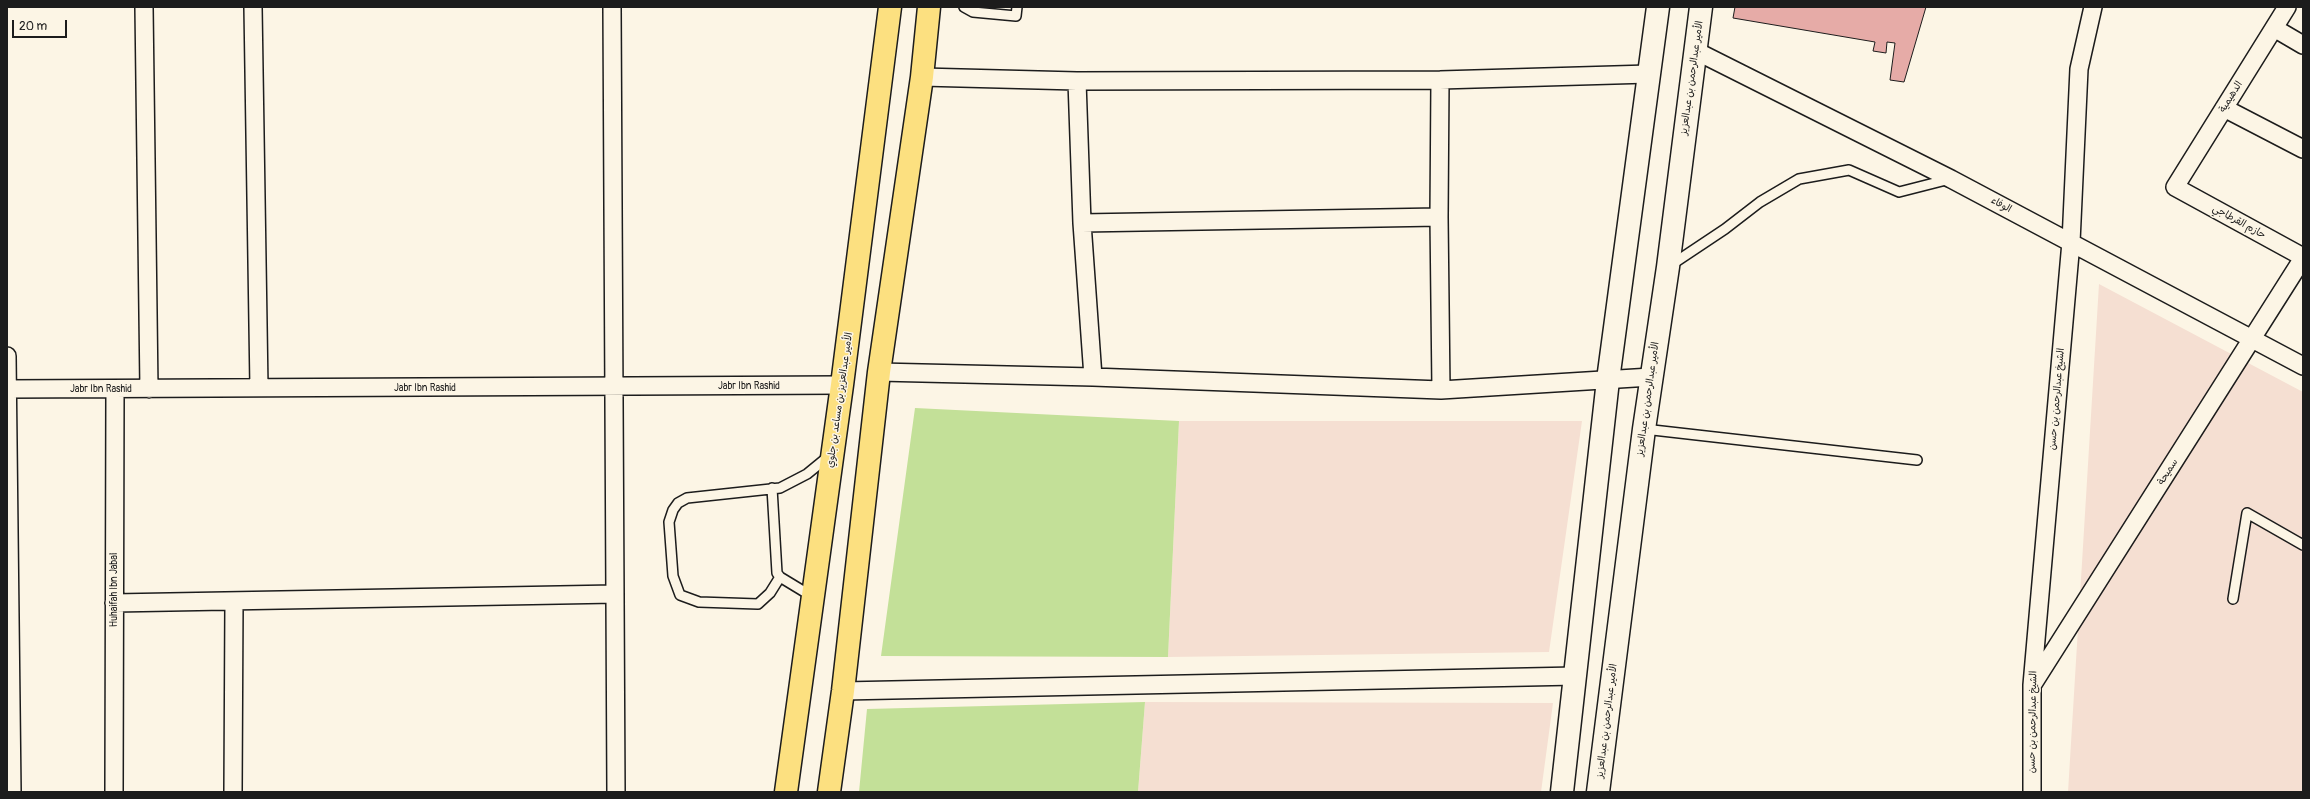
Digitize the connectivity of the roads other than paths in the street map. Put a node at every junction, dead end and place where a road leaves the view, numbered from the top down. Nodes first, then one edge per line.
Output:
1 (144, 7) edge
2 (253, 7) edge
3 (612, 7) edge
4 (890, 7) edge
5 (929, 7) edge
6 (964, 7) edge
7 (1017, 7) edge
8 (1658, 7) edge
9 (1701, 7) edge
10 (2093, 7) edge
11 (2287, 7) edge
12 (2274, 28) junction
13 (2303, 45) edge
14 (1696, 51) junction
15 (1649, 74) junction
16 (922, 78) junction
17 (1077, 80) junction
18 (1440, 80) junction
19 (2224, 108) junction
20 (2303, 149) edge
21 (1951, 179) junction
22 (2174, 187) joint
23 (1439, 217) junction
24 (1082, 223) junction
25 (2071, 242) junction
26 (2303, 257) edge
27 (1668, 267) junction
28 (2252, 339) junction
29 (7, 356) edge
30 (2303, 366) edge
31 (879, 372) junction
32 (1092, 377) junction
33 (1651, 377) junction
34 (1608, 380) junction
35 (842, 385) junction
36 (614, 387) junction
37 (259, 388) junction
38 (7, 389) edge
39 (115, 389) junction
40 (149, 389) junction
41 (1441, 390) junction
42 (1644, 429) junction
43 (833, 452) junction
44 (1917, 460) dead end
45 (772, 488) junction
46 (2303, 545) edge
47 (780, 577) junction
48 (615, 594) junction
49 (813, 598) junction
50 (2233, 599) dead end
51 (234, 601) junction
52 (114, 603) junction
53 (8, 623) edge
54 (1576, 676) junction
55 (2032, 685) junction
56 (843, 691) junction
57 (12, 792) edge
58 (114, 792) edge
59 (233, 792) edge
60 (616, 792) edge
61 (786, 792) edge
62 (829, 792) edge
63 (1562, 792) edge
64 (1598, 792) edge
65 (2032, 792) edge

1 - 40 street
2 - 37 street
3 - 36 street
4 - 35 main road, الأمير عبدالعزيز بن مساعد بن جلوي
5 - 16 main road
6 - 7 lane
8 - 15 street
9 - 14 street, الأمير عبدالرحمن بن عبدالعزيز
10 - 25 street, الشيخ عبدالرحمن بن حسن
11 - 12 street, الدهيمية
12 - 13 street
12 - 19 street, الدهيمية
14 - 21 street, الوفاء
14 - 27 street, الأمير عبدالرحمن بن عبدالعزيز
15 - 18 street
15 - 34 street
16 - 17 street
16 - 31 main road
17 - 18 street
17 - 24 street
18 - 23 street
19 - 20 street
19 - 22 street, الدهيمية
21 - 25 street, الوفاء
21 - 27 lane
22 - 26 street, حازم القرطاجي
23 - 24 street
23 - 41 street
24 - 32 street
25 - 28 street, الوفاء
25 - 55 street, الشيخ عبدالرحمن بن حسن
26 - 28 street, سميحة
27 - 33 street, الأمير عبدالرحمن بن عبدالعزيز
28 - 30 street, الوفاء
28 - 55 street, سميحة
29 - 38 street
31 - 32 street
31 - 56 main road
32 - 41 street
33 - 34 street
33 - 42 street, الأمير عبدالرحمن بن عبدالعزيز
34 - 41 street
34 - 54 street
35 - 36 street, Jabr Ibn Rashid
35 - 43 main road, الأمير عبدالعزيز بن مساعد بن جلوي
36 - 37 street, Jabr Ibn Rashid
36 - 48 street
37 - 40 street, Jabr Ibn Rashid
38 - 39 street, Jabr Ibn Rashid
38 - 53 street
39 - 40 street, Jabr Ibn Rashid
39 - 52 street, Huhaifah Ibn Jabal
42 - 44 lane
42 - 64 street, الأمير عبدالرحمن بن عبدالعزيز
43 - 45 lane
43 - 49 main road, الأمير عبدالعزيز بن مساعد بن جلوي
45 - 47 lane
45 - 47 lane
46 - 50 lane
47 - 49 lane
48 - 51 street
48 - 60 street
49 - 61 main road, الأمير عبدالعزيز بن مساعد بن جلوي
51 - 52 street
51 - 59 street
52 - 58 street, Huhaifah Ibn Jabal
53 - 57 street
54 - 56 street
54 - 63 street
55 - 65 street, الشيخ عبدالرحمن بن حسن
56 - 62 main road

